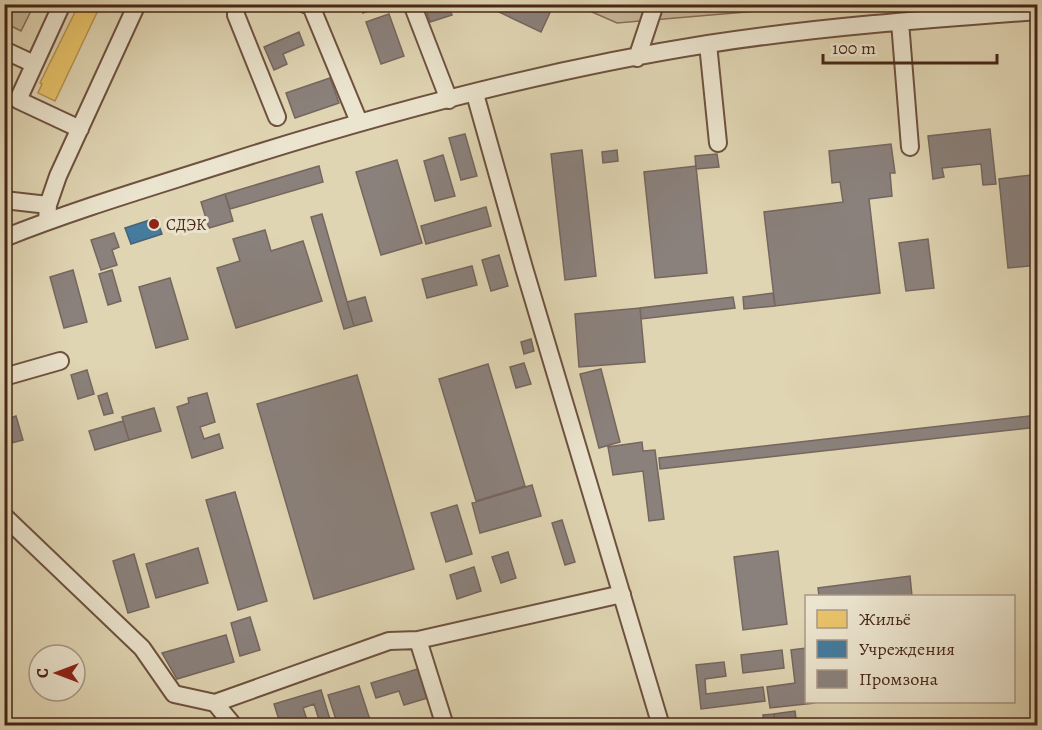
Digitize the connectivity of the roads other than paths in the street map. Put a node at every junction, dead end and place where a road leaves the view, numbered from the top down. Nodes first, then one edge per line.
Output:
1 (62, 4) edge
2 (137, 4) edge
3 (236, 4) edge
4 (305, 4) edge
5 (412, 4) edge
6 (655, 4) edge
7 (1027, 9) edge
8 (900, 22) junction
9 (708, 44) junction
10 (4, 50) edge
11 (637, 58) junction
12 (34, 64) junction
13 (476, 94) junction
14 (449, 100) junction
15 (277, 117) dead end
16 (359, 122) junction
17 (81, 129) junction
18 (718, 143) dead end
19 (910, 147) dead end
20 (4, 200) edge
21 (48, 213) junction
22 (4, 238) edge
23 (60, 361) dead end
24 (4, 377) edge
25 (4, 516) edge
26 (622, 594) junction
27 (418, 640) junction
28 (215, 703) junction
29 (234, 726) edge
30 (445, 726) edge
31 (661, 726) edge

1 - 12 street
2 - 17 street
3 - 15 street
4 - 16 street
5 - 14 street
6 - 11 street
7 - 8 street
8 - 9 street
8 - 19 street
9 - 11 street
9 - 18 street
10 - 12 street
11 - 13 street
12 - 17 street
13 - 14 street
13 - 26 street
14 - 16 street
16 - 21 street
17 - 21 street
20 - 21 street
21 - 22 street
23 - 24 street
25 - 28 street
26 - 27 street
26 - 31 street
27 - 28 street
27 - 30 street
28 - 29 street

